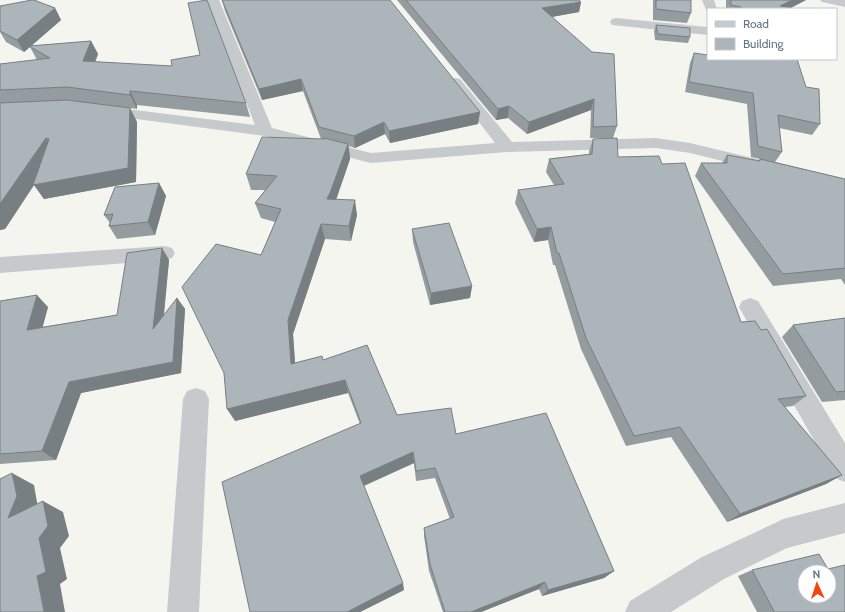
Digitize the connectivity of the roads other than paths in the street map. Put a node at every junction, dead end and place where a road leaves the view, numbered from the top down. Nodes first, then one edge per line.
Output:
1 (213, 0) edge
2 (826, 0) edge
3 (845, 3) edge
4 (616, 22) dead end
5 (707, 31) edge
6 (448, 73) edge
7 (88, 109) edge
8 (266, 131) junction
9 (507, 147) junction
10 (773, 169) edge
11 (165, 253) dead end
12 (0, 265) edge
13 (750, 307) dead end
14 (196, 399) dead end
15 (845, 468) edge
16 (845, 518) edge
17 (183, 612) edge
18 (641, 612) edge

1 - 8 street
2 - 3 street
4 - 5 street
6 - 9 street
7 - 8 street
8 - 9 street
9 - 10 street
11 - 12 street
13 - 15 street
14 - 17 street
16 - 18 street

